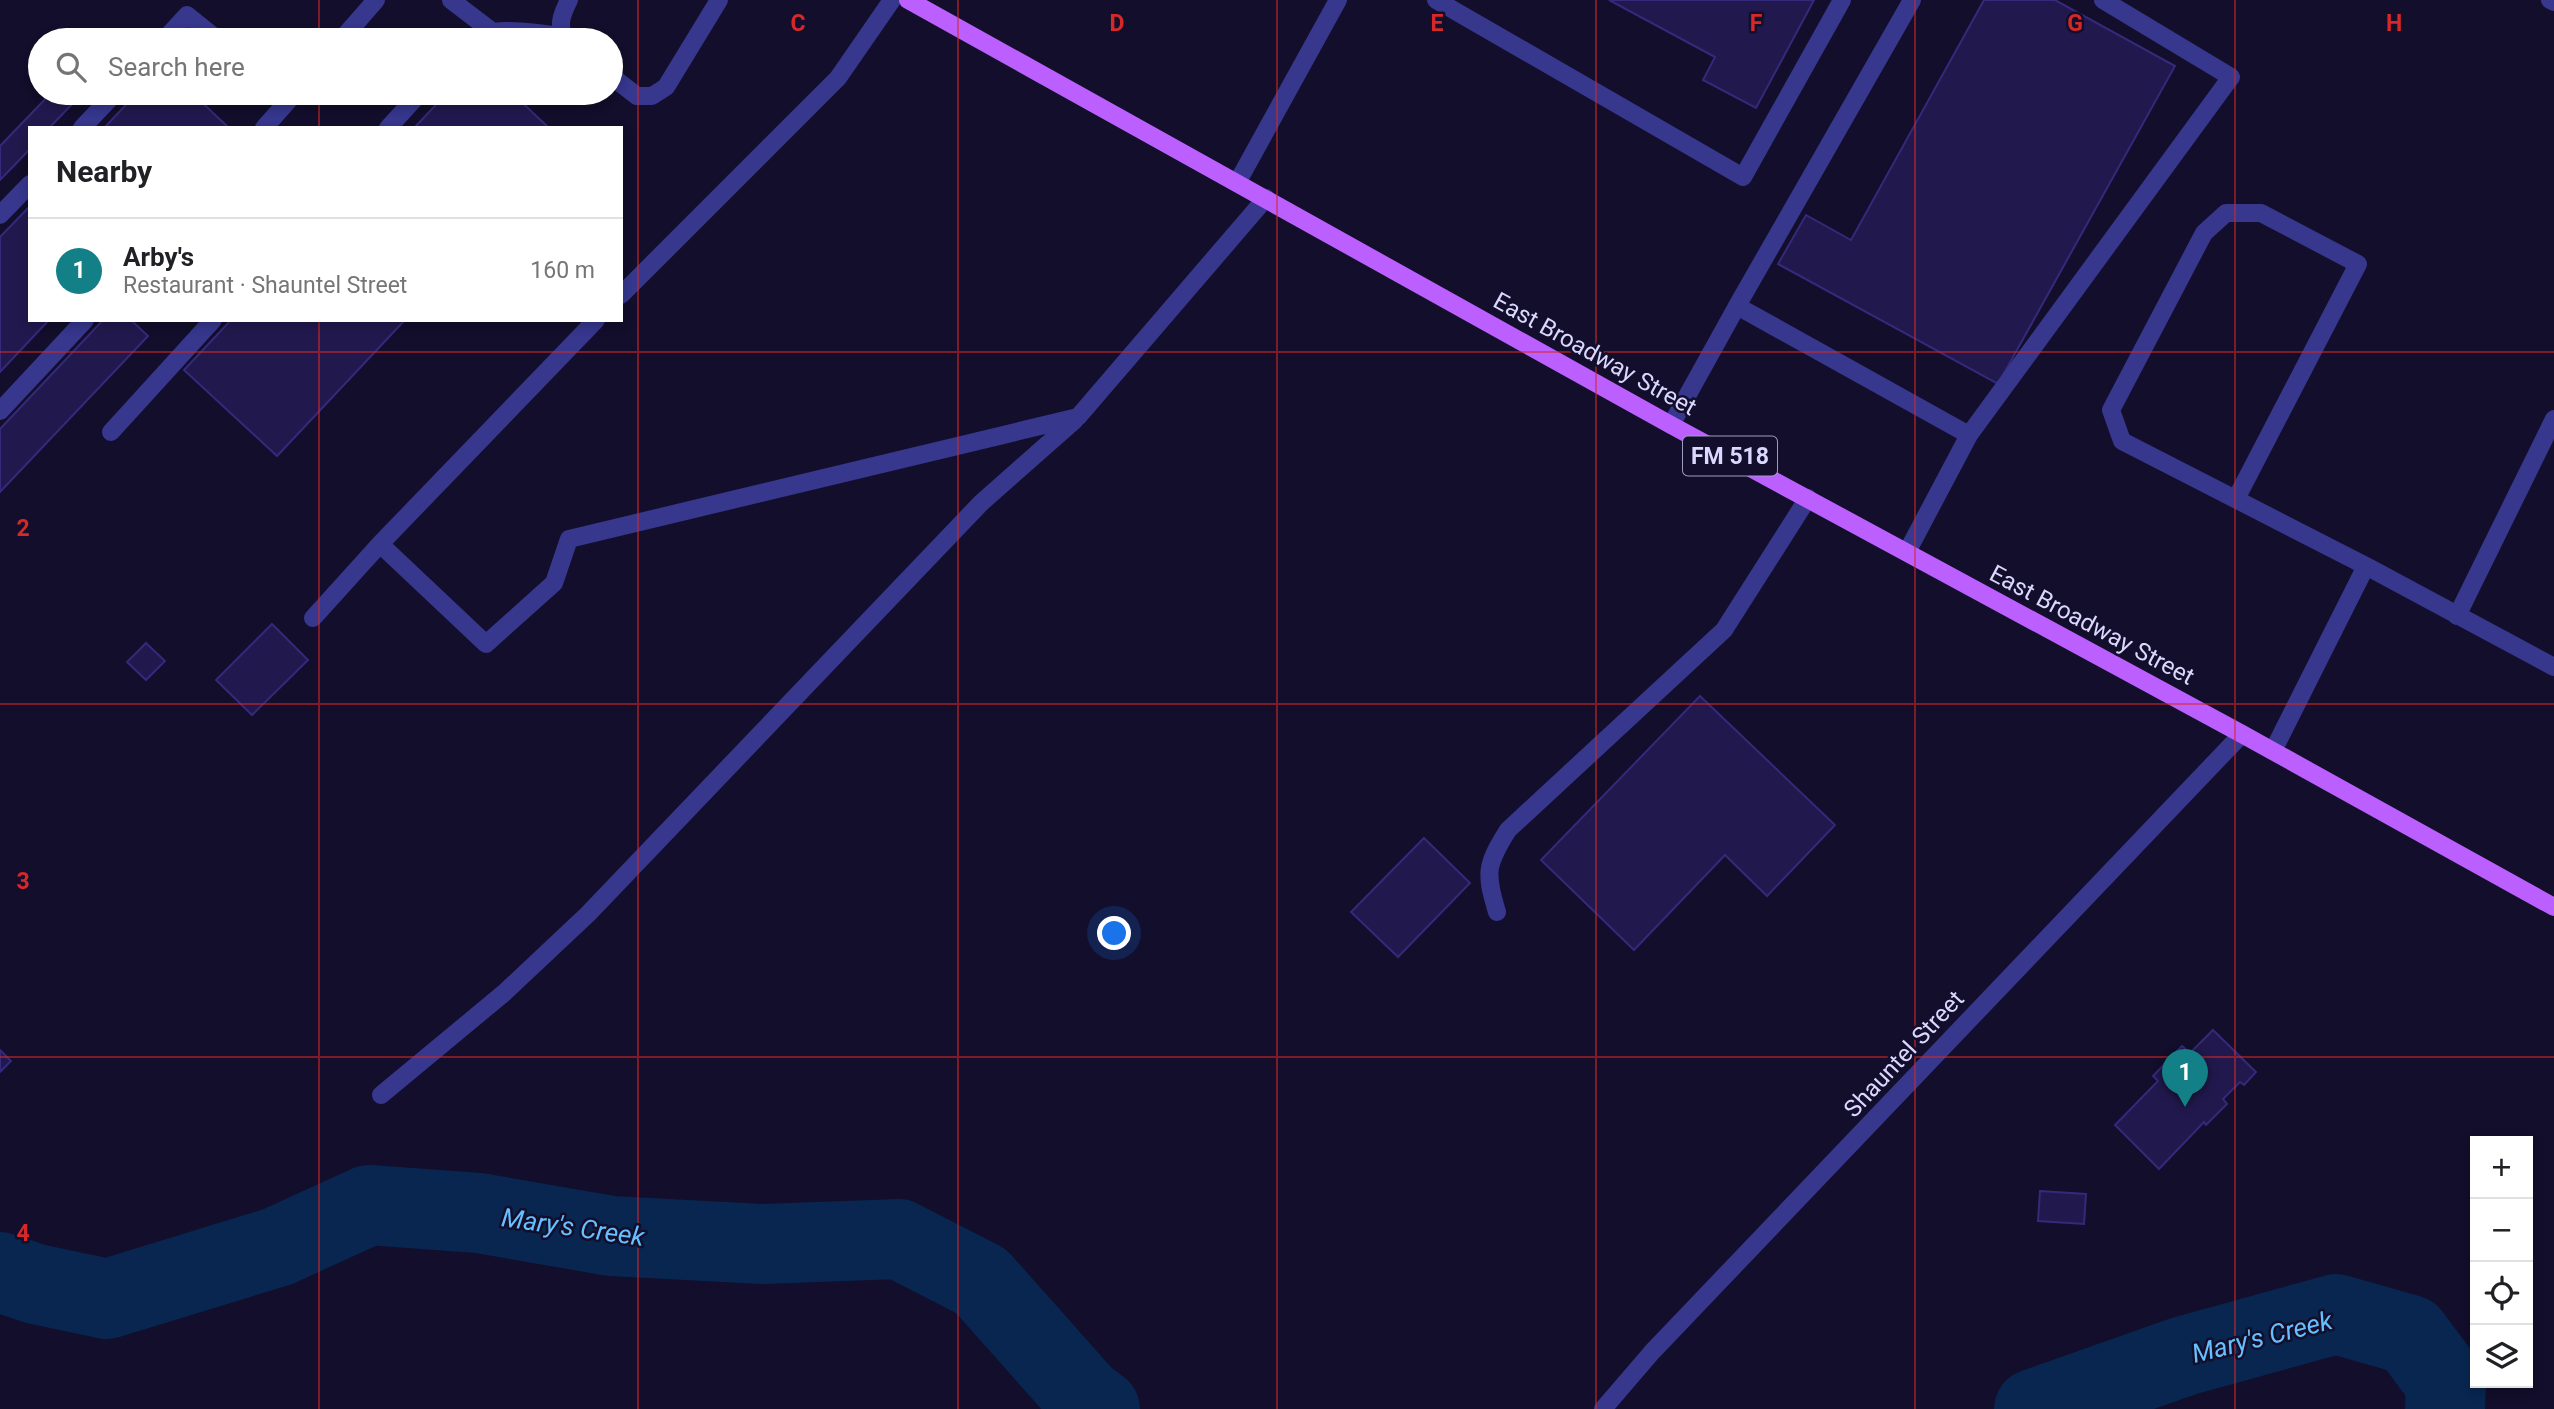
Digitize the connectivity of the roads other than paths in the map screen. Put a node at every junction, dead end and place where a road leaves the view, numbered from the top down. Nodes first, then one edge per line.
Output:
1 (376, 0) edge
2 (450, 0) edge
3 (569, 0) edge
4 (719, 0) edge
5 (892, 0) edge
6 (908, 0) edge
7 (1338, 0) edge
8 (1436, 0) edge
9 (1842, 0) edge
10 (1912, 0) edge
11 (2102, 0) edge
12 (175, 28) edge
13 (203, 28) edge
14 (352, 28) edge
15 (487, 28) edge
16 (562, 28) edge
17 (623, 85) edge
18 (104, 105) edge
19 (281, 105) edge
20 (408, 105) edge
21 (84, 126) edge
22 (266, 126) edge
23 (390, 126) edge
24 (1237, 183) junction
25 (28, 186) edge
26 (1266, 198) junction
27 (0, 215) edge
28 (623, 293) edge
29 (1737, 306) junction
30 (83, 322) edge
31 (211, 322) edge
32 (594, 322) edge
33 (0, 411) edge
34 (1078, 417) junction
35 (2554, 419) edge
36 (1671, 425) junction
37 (111, 432) dead end
38 (1969, 435) junction
39 (1808, 498) junction
40 (2236, 499) junction
41 (380, 544) junction
42 (1907, 552) junction
43 (2366, 566) junction
44 (2457, 616) junction
45 (313, 618) dead end
46 (2554, 667) edge
47 (2242, 734) junction
48 (2273, 751) junction
49 (2554, 907) edge
50 (1497, 912) dead end
51 (381, 1095) dead end
52 (1603, 1409) edge

1 - 14 street
2 - 15 street
3 - 16 street
4 - 17 street
5 - 28 street
6 - 24 main road, East Broadway Street / FM 518
7 - 24 street
8 - 9 street
10 - 29 street
11 - 38 street
12 - 13 street
18 - 21 street
19 - 22 street
20 - 23 street
24 - 26 main road, East Broadway Street / FM 518
25 - 27 street
26 - 34 street
26 - 36 main road, East Broadway Street / FM 518
29 - 36 street
29 - 38 street
30 - 33 street
31 - 37 street
32 - 41 street
34 - 41 street
34 - 51 street
35 - 44 street
36 - 39 main road, East Broadway Street / FM 518
38 - 42 street
39 - 42 main road, East Broadway Street / FM 518
39 - 50 street
40 - 40 street
40 - 43 street
41 - 45 street
42 - 47 main road, East Broadway Street / FM 518
43 - 44 street
43 - 48 street
44 - 46 street
47 - 48 main road, East Broadway Street / FM 518
47 - 52 street, Shauntel Street
48 - 49 main road, East Broadway Street / FM 518

